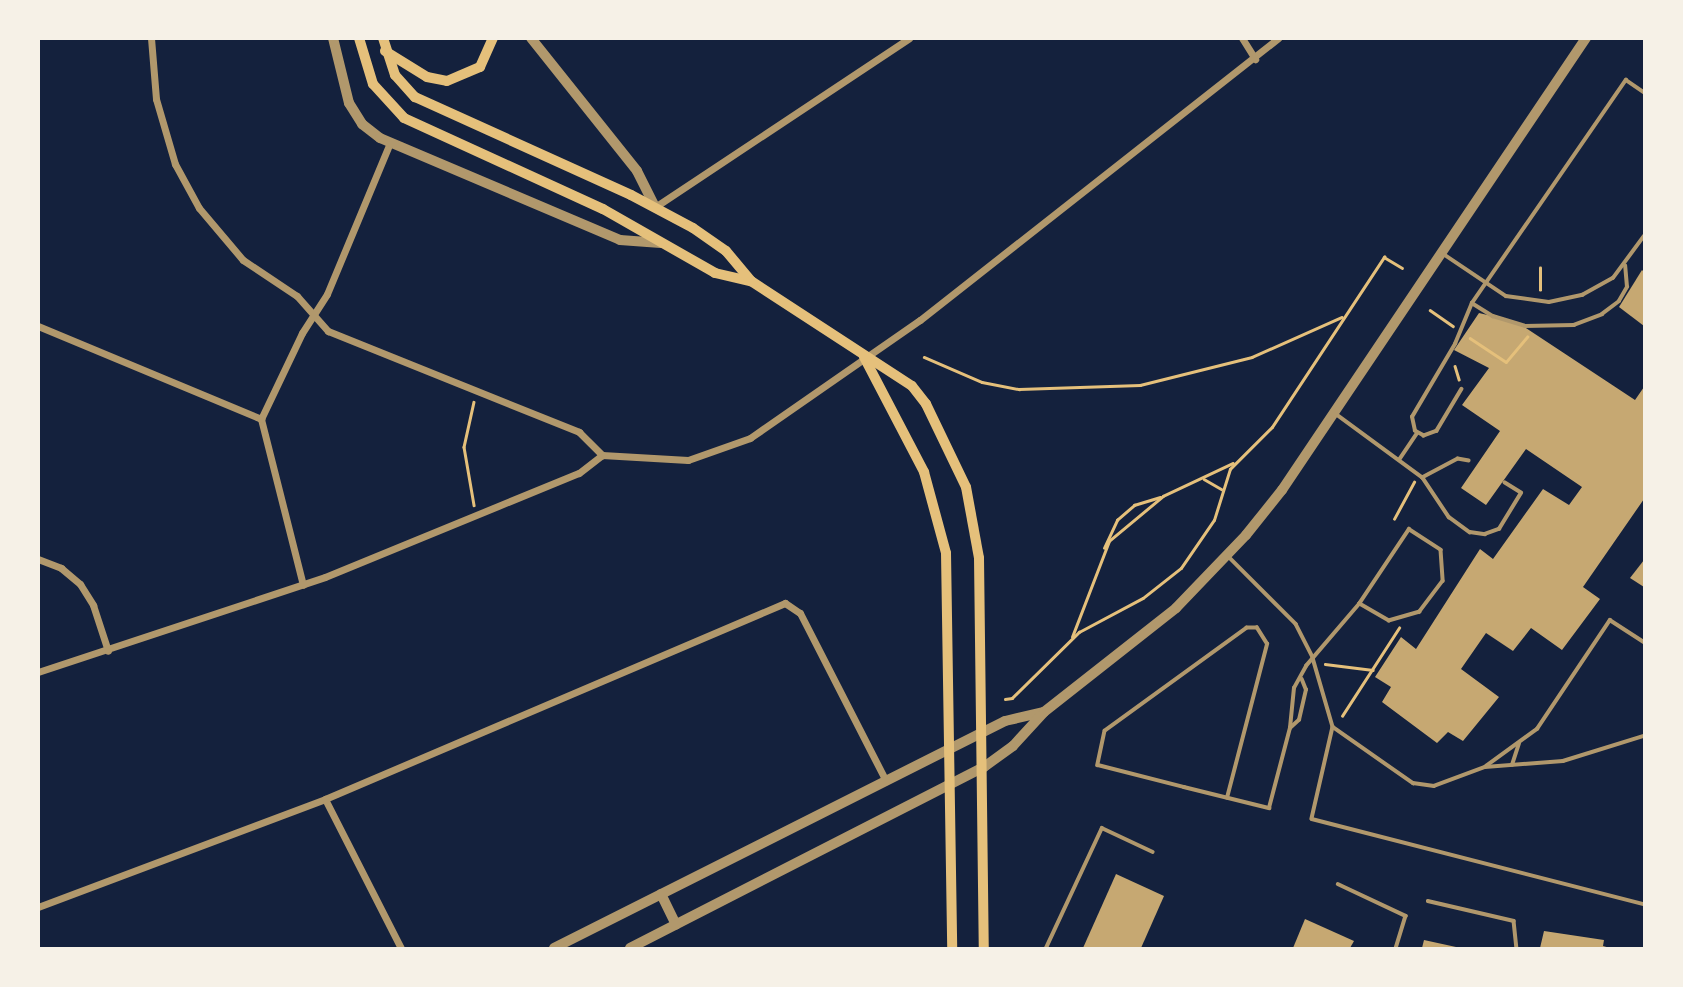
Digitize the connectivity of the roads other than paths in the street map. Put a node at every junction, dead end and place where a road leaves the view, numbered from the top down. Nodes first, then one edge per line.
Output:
1 (150, 38) edge
2 (333, 38) edge
3 (359, 38) edge
4 (383, 38) edge
5 (493, 38) edge
6 (531, 38) edge
7 (909, 38) edge
8 (1241, 38) edge
9 (1278, 38) edge
10 (1586, 38) edge
11 (386, 51) junction
12 (1255, 59) junction
13 (1644, 92) edge
14 (390, 143) junction
15 (655, 207) junction
16 (1644, 236) edge
17 (663, 243) junction
18 (1440, 251) junction
19 (1625, 264) junction
20 (751, 281) junction
21 (1485, 284) junction
22 (1472, 303) junction
23 (314, 315) junction
24 (38, 326) edge
25 (864, 357) junction
26 (1462, 389) dead end
27 (1334, 413) junction
28 (261, 419) junction
29 (1417, 433) junction
30 (602, 455) junction
31 (1399, 460) junction
32 (1469, 461) dead end
33 (1423, 478) junction
34 (1504, 483) dead end
35 (1228, 556) junction
36 (38, 559) edge
37 (303, 586) junction
38 (1359, 604) junction
39 (1644, 642) edge
40 (108, 651) junction
41 (1313, 658) junction
42 (38, 672) edge
43 (1302, 680) junction
44 (1044, 712) junction
45 (1333, 727) junction
46 (1290, 728) junction
47 (982, 733) junction
48 (1644, 736) edge
49 (1519, 743) junction
50 (950, 748) junction
51 (1512, 765) junction
52 (984, 767) junction
53 (1485, 767) junction
54 (886, 781) junction
55 (950, 787) junction
56 (1227, 798) junction
57 (325, 799) junction
58 (1153, 852) dead end
59 (1338, 884) dead end
60 (661, 894) junction
61 (1428, 901) dead end
62 (1644, 904) edge
63 (38, 907) edge
64 (676, 925) junction
65 (401, 948) edge
66 (554, 948) edge
67 (629, 948) edge
68 (952, 948) edge
69 (984, 948) edge
70 (1046, 948) edge
71 (1395, 948) edge
72 (1517, 948) edge

1 - 23 street
2 - 14 street
3 - 17 main road
4 - 11 main road
5 - 11 main road
6 - 15 street
7 - 15 street
8 - 12 street
9 - 12 street
10 - 18 street
11 - 15 main road
12 - 25 street
13 - 21 lane
14 - 17 street
14 - 23 street
15 - 20 main road
16 - 19 lane
17 - 20 main road
18 - 21 lane
18 - 27 street
19 - 21 lane
19 - 22 lane
20 - 25 main road
21 - 22 lane
22 - 29 lane
23 - 28 street
23 - 30 street
24 - 28 street
25 - 30 street
25 - 47 main road
25 - 50 main road
26 - 29 lane
27 - 31 lane
27 - 35 street
28 - 37 street
29 - 31 lane
30 - 37 street
31 - 33 lane
32 - 33 lane
33 - 34 lane
35 - 41 lane
35 - 44 street
36 - 40 street
37 - 40 street
38 - 38 lane
38 - 41 lane
39 - 49 lane
40 - 42 street
41 - 43 lane
41 - 45 lane
43 - 46 lane
43 - 46 lane
44 - 47 street
44 - 52 street
45 - 53 lane
45 - 62 lane
46 - 56 lane
47 - 50 street
47 - 52 main road
48 - 51 lane
49 - 51 lane
49 - 53 lane
50 - 54 street
50 - 55 main road
51 - 53 lane
52 - 55 street
52 - 69 main road
54 - 57 street
54 - 60 street
55 - 64 street
55 - 68 main road
56 - 56 lane
57 - 63 street
57 - 65 street
58 - 70 lane
59 - 71 lane
60 - 64 street
60 - 66 street
61 - 72 lane
64 - 67 street

